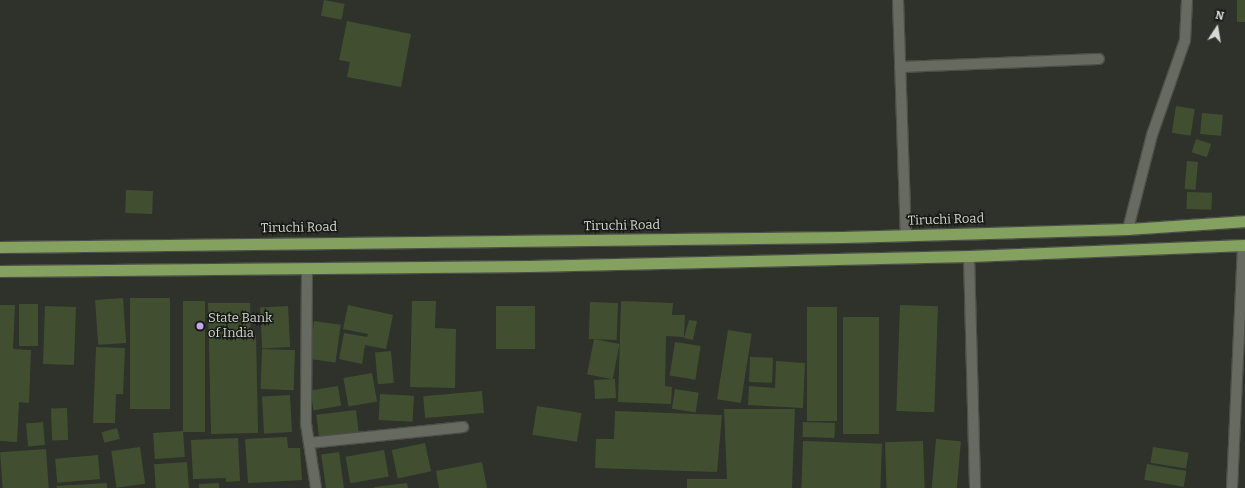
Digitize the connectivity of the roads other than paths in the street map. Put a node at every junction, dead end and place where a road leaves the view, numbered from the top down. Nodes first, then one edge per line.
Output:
1 (898, 0) edge
2 (1187, 0) edge
3 (1098, 58) dead end
4 (900, 67) junction
5 (1245, 222) edge
6 (1128, 229) junction
7 (906, 235) junction
8 (1244, 245) edge
9 (0, 247) edge
10 (969, 256) junction
11 (307, 268) junction
12 (0, 271) edge
13 (463, 427) dead end
14 (309, 442) junction
15 (316, 488) edge
16 (975, 488) edge
17 (1232, 488) edge

1 - 4 street
2 - 6 street
3 - 4 street
4 - 7 street
5 - 6 highway, Tiruchi Road
6 - 7 highway, Tiruchi Road
7 - 9 highway, Tiruchi Road
8 - 10 highway
8 - 17 street
10 - 11 highway
10 - 16 street
11 - 12 highway
11 - 14 street
13 - 14 street
14 - 15 street

